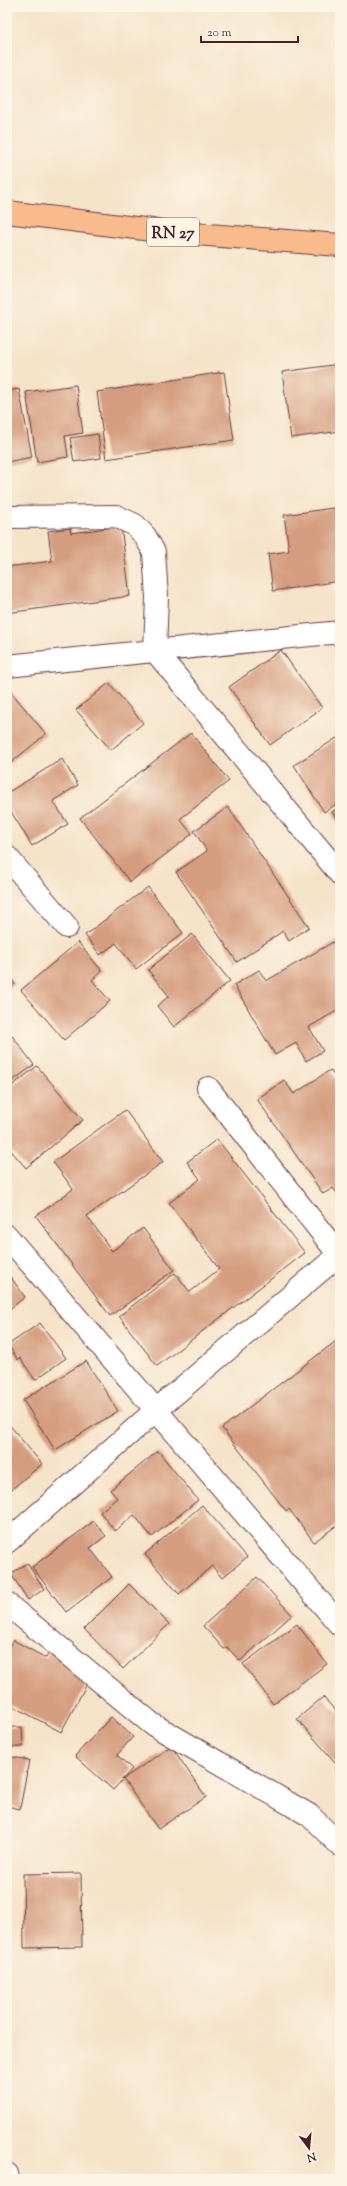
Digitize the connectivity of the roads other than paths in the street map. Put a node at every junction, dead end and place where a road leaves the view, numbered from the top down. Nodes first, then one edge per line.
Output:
1 (7, 212) edge
2 (340, 245) edge
3 (7, 517) edge
4 (340, 632) edge
5 (155, 652) junction
6 (7, 666) edge
7 (7, 857) edge
8 (340, 874) edge
9 (67, 928) dead end
10 (208, 1088) dead end
11 (7, 1236) edge
12 (340, 1255) edge
13 (156, 1411) junction
14 (7, 1542) edge
15 (7, 1604) edge
16 (338, 1620) edge
17 (340, 1845) edge
18 (7, 2174) edge
19 (8, 2179) edge

1 - 2 main road, RN 27
3 - 5 street
4 - 5 street
5 - 6 street
5 - 8 street
7 - 9 street
10 - 12 street
11 - 13 street
12 - 13 street
13 - 14 street
13 - 16 street
15 - 17 street
18 - 19 street

